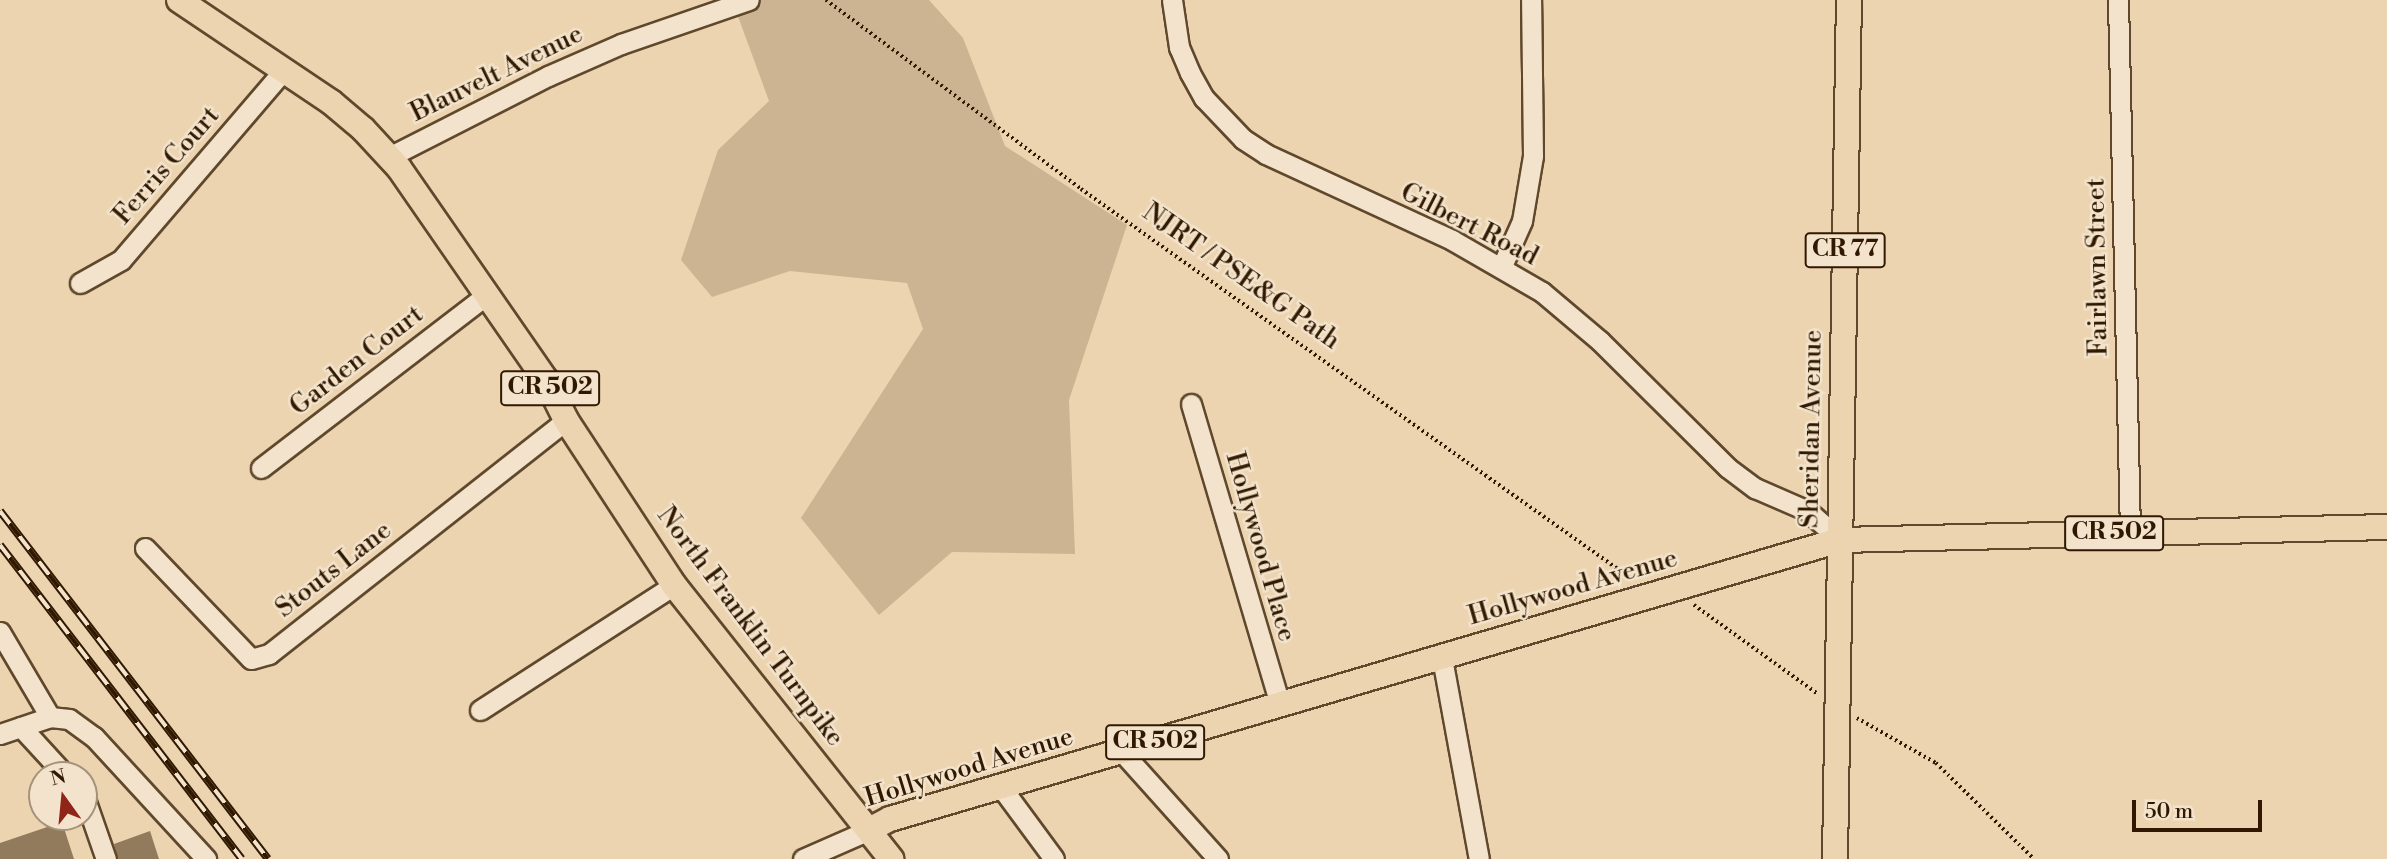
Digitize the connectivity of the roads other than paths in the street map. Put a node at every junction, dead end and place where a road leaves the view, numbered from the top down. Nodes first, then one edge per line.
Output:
1 (178, 0) edge
2 (749, 0) edge
3 (1172, 0) edge
4 (1531, 0) edge
5 (1849, 0) edge
6 (2118, 0) edge
7 (284, 70) junction
8 (388, 157) junction
9 (1502, 266) junction
10 (80, 283) dead end
11 (485, 296) junction
12 (1191, 404) dead end
13 (566, 420) junction
14 (261, 468) dead end
15 (2387, 527) edge
16 (2130, 532) junction
17 (1840, 540) junction
18 (145, 548) dead end
19 (674, 585) junction
20 (0, 632) edge
21 (1442, 658) junction
22 (1280, 705) junction
23 (480, 710) dead end
24 (50, 717) junction
25 (21, 727) junction
26 (0, 734) edge
27 (1122, 752) junction
28 (52, 761) edge
29 (1001, 787) junction
30 (869, 830) junction
31 (96, 831) edge
32 (106, 859) edge
33 (206, 859) edge
34 (803, 859) edge
35 (891, 859) edge
36 (1054, 859) edge
37 (1218, 859) edge
38 (1479, 859) edge
39 (1835, 859) edge

1 - 7 main road, North Franklin Turnpike / CR 502
2 - 8 street, Blauvelt Avenue
3 - 9 street, Gilbert Road
4 - 9 street
5 - 17 main road, Sheridan Avenue / CR 77
6 - 16 street, Fairlawn Street
7 - 8 main road, North Franklin Turnpike / CR 502
7 - 10 street, Ferris Court
8 - 11 main road, North Franklin Turnpike / CR 502
9 - 17 street, Gilbert Road
11 - 13 main road, North Franklin Turnpike / CR 502
11 - 14 street, Garden Court
12 - 22 street, Hollywood Place
13 - 18 street, Stouts Lane
13 - 19 main road, North Franklin Turnpike / CR 502
15 - 16 main road, Hollywood Avenue / CR 502
16 - 17 main road, Hollywood Avenue / CR 502
17 - 21 main road, Hollywood Avenue / CR 502
17 - 39 main road, Sheridan Avenue / CR 77
19 - 23 street
19 - 30 main road, North Franklin Turnpike / CR 502
20 - 24 street
21 - 22 main road, Hollywood Avenue / CR 502
21 - 38 street
22 - 27 main road, Hollywood Avenue / CR 502
24 - 25 street
24 - 33 street
25 - 26 street
25 - 28 street
27 - 29 main road, Hollywood Avenue / CR 502
27 - 37 street
29 - 30 main road, Hollywood Avenue / CR 502
29 - 36 street
30 - 34 street, Hollywood Avenue
30 - 35 main road, North Franklin Turnpike
31 - 32 street

